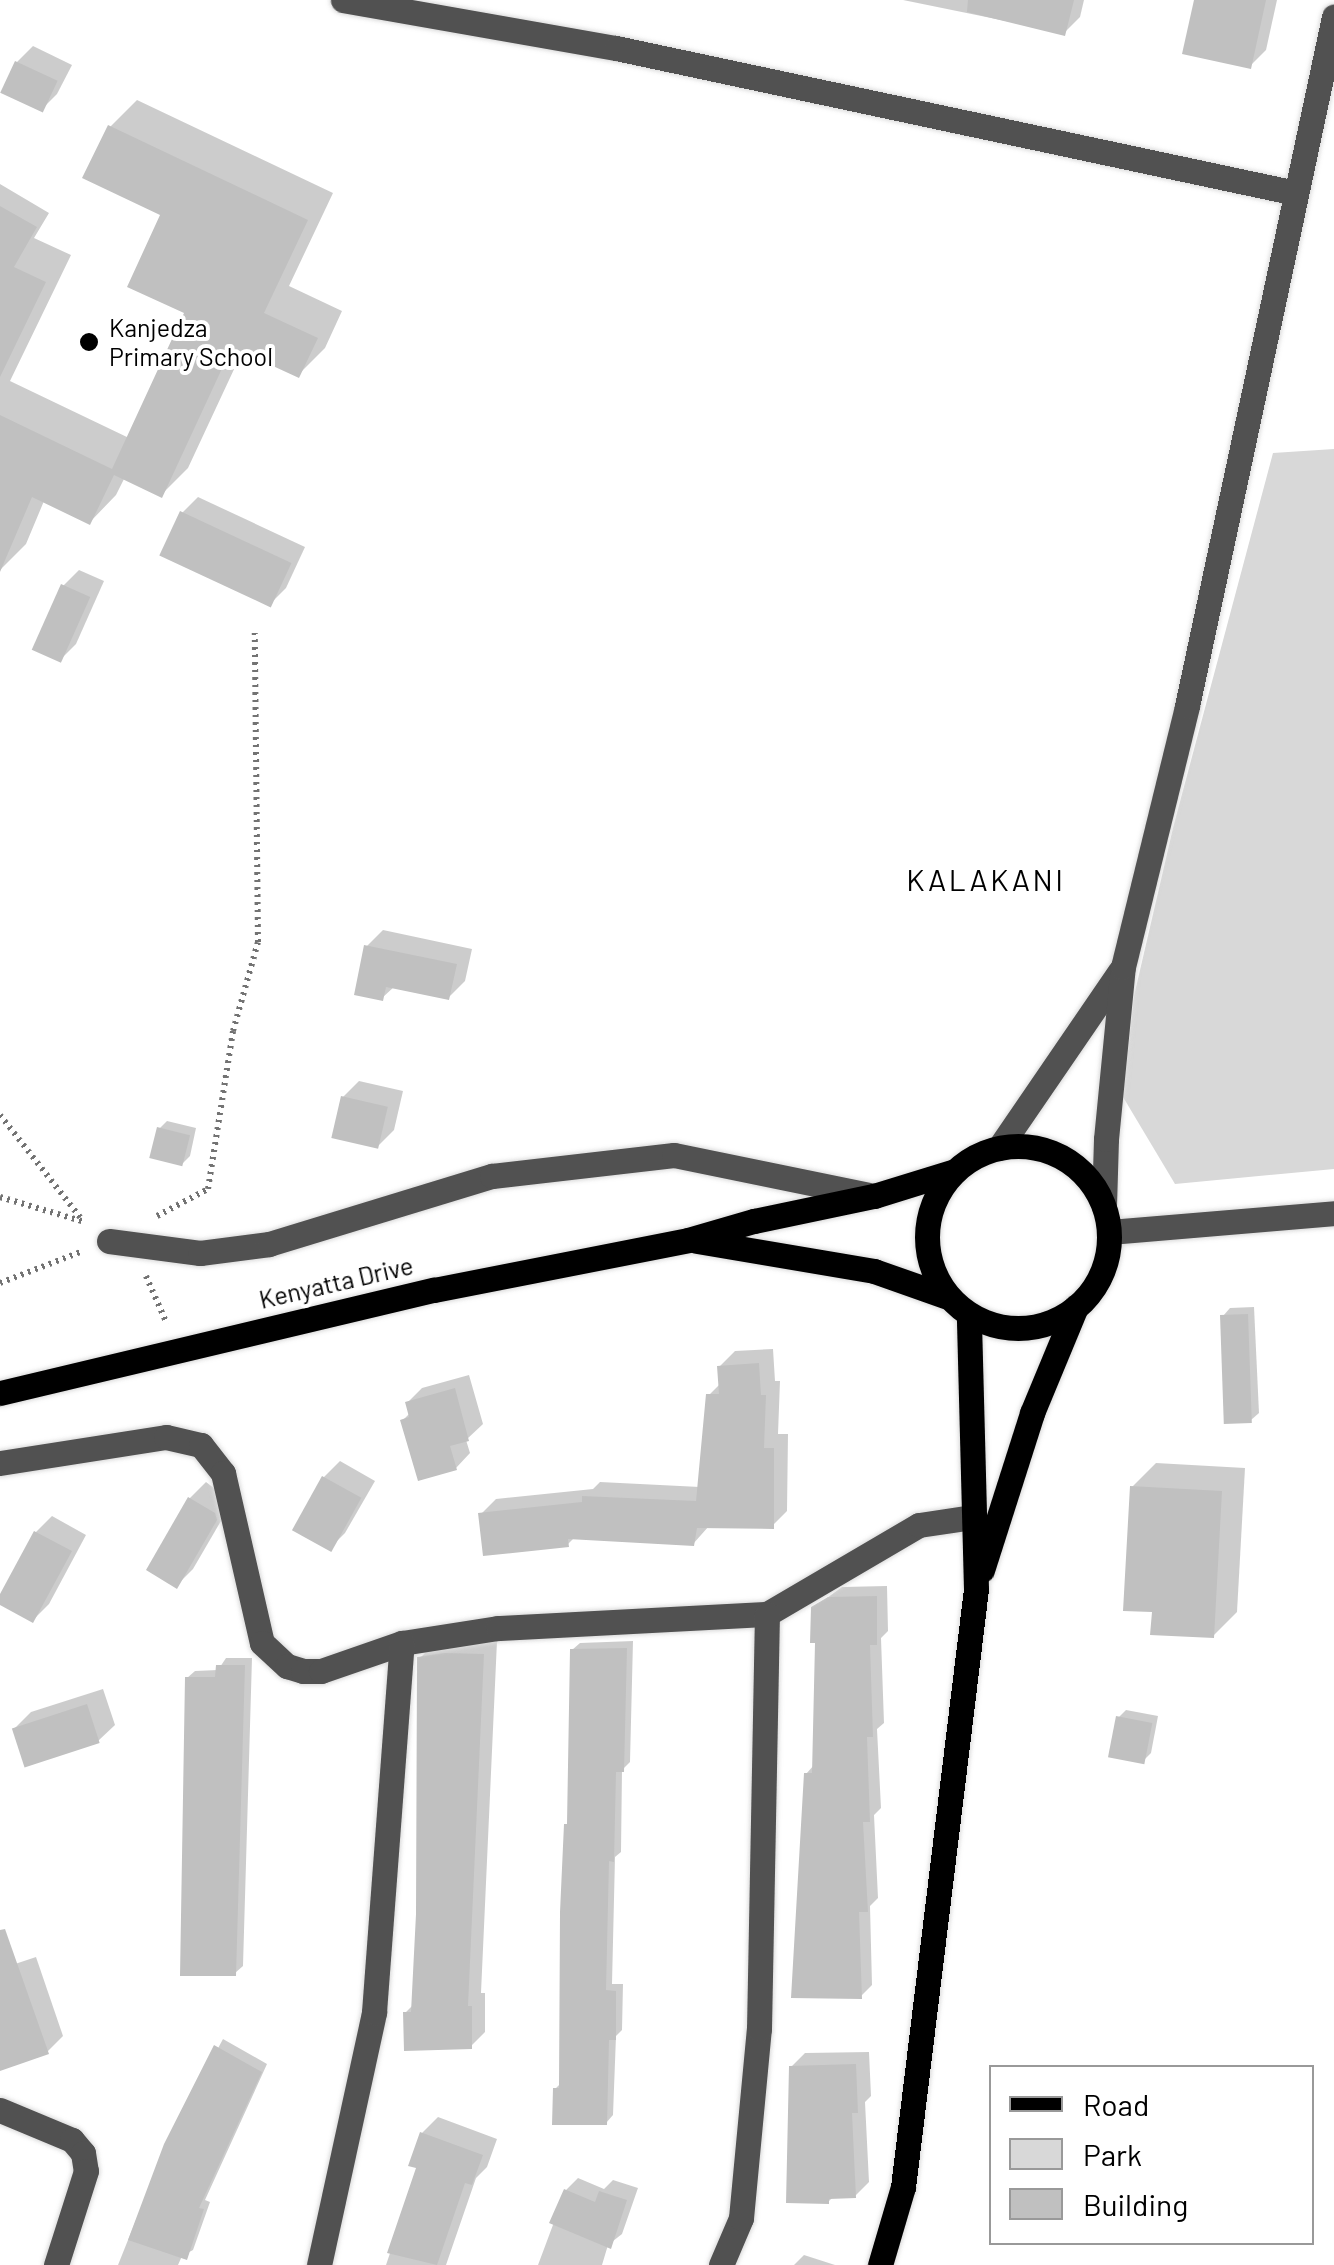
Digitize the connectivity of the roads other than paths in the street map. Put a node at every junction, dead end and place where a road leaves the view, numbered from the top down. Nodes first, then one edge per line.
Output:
1 (343, 0) edge
2 (1334, 17) edge
3 (1296, 193) junction
4 (1123, 967) junction
5 (998, 1148) junction
6 (955, 1171) junction
7 (874, 1196) junction
8 (1104, 1206) junction
9 (1334, 1213) edge
10 (1110, 1232) junction
11 (688, 1240) junction
12 (109, 1241) road end
13 (948, 1297) junction
14 (1076, 1307) junction
15 (968, 1314) junction
16 (0, 1392) edge
17 (0, 1463) edge
18 (973, 1516) junction
19 (976, 1589) junction
20 (766, 1614) junction
21 (402, 1643) junction
22 (0, 2110) edge
23 (56, 2265) edge
24 (319, 2265) edge
25 (721, 2265) edge
26 (880, 2265) edge

1 - 3 street
2 - 3 street
3 - 4 street
4 - 5 street
4 - 8 street
5 - 6 main road
5 - 8 main road
6 - 7 main road
6 - 13 main road
7 - 11 main road
7 - 12 street
8 - 10 main road
9 - 10 street
10 - 14 main road
11 - 13 main road
11 - 16 main road, Kenyatta Drive
13 - 15 main road
14 - 15 main road
14 - 19 main road
15 - 18 main road
17 - 21 street
18 - 19 main road
18 - 20 street
19 - 26 main road
20 - 21 street
20 - 25 street
21 - 24 street
22 - 23 street

